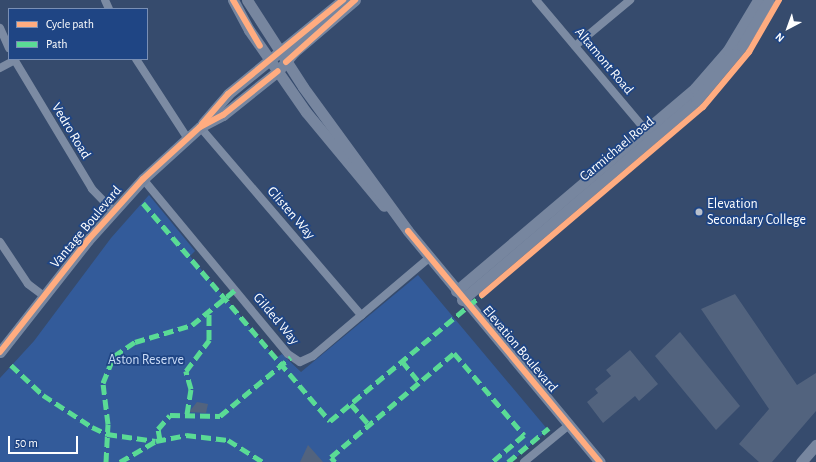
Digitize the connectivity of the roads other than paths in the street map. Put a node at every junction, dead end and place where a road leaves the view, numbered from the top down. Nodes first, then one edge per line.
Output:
1 (233, 0) edge
2 (247, 0) edge
3 (343, 0) edge
4 (355, 0) edge
5 (536, 0) edge
6 (630, 0) edge
7 (758, 0) edge
8 (768, 0) edge
9 (0, 28) edge
10 (8, 46) edge
11 (575, 46) junction
12 (278, 51) junction
13 (14, 60) edge
14 (137, 60) edge
15 (269, 60) junction
16 (286, 62) junction
17 (0, 68) edge
18 (278, 71) junction
19 (200, 127) junction
20 (650, 135) junction
21 (188, 139) junction
22 (143, 179) junction
23 (113, 211) junction
24 (408, 231) junction
25 (0, 242) edge
26 (428, 258) junction
27 (459, 295) junction
28 (45, 297) junction
29 (361, 315) junction
30 (0, 352) edge
31 (569, 425) junction
32 (816, 445) edge
33 (524, 462) edge
34 (600, 462) edge
35 (801, 462) edge

1 - 15 street, Elevation Boulevard
2 - 12 street, Elevation Boulevard
3 - 12 street, Vantage Boulevard
4 - 16 street, Vantage Boulevard
5 - 11 street, Altamont Road
6 - 11 street
7 - 20 street, Carmichael Road
8 - 20 street, Carmichael Road
9 - 10 street
11 - 20 street, Altamont Road
12 - 15 street, Vantage Boulevard
12 - 16 street, Elevation Boulevard
13 - 17 street
13 - 23 street, Vedro Road
14 - 21 street
15 - 18 street, Elevation Boulevard
15 - 19 street, Vantage Boulevard
16 - 18 street, Vantage Boulevard
16 - 24 street, Elevation Boulevard
18 - 19 street, Vantage Boulevard
18 - 24 street, Elevation Boulevard
19 - 21 street, Vantage Boulevard
19 - 29 street, Glisten Way
20 - 27 street, Carmichael Road
21 - 22 street, Vantage Boulevard
22 - 23 street, Vantage Boulevard
22 - 29 street, Gilded Way
23 - 28 street, Vantage Boulevard
24 - 26 street, Elevation Boulevard
25 - 28 street
26 - 27 street, Elevation Boulevard
26 - 29 street, Gilded Way
27 - 31 street, Elevation Boulevard
28 - 30 street, Vantage Boulevard
31 - 33 street
31 - 34 street, Elevation Boulevard
32 - 35 street

